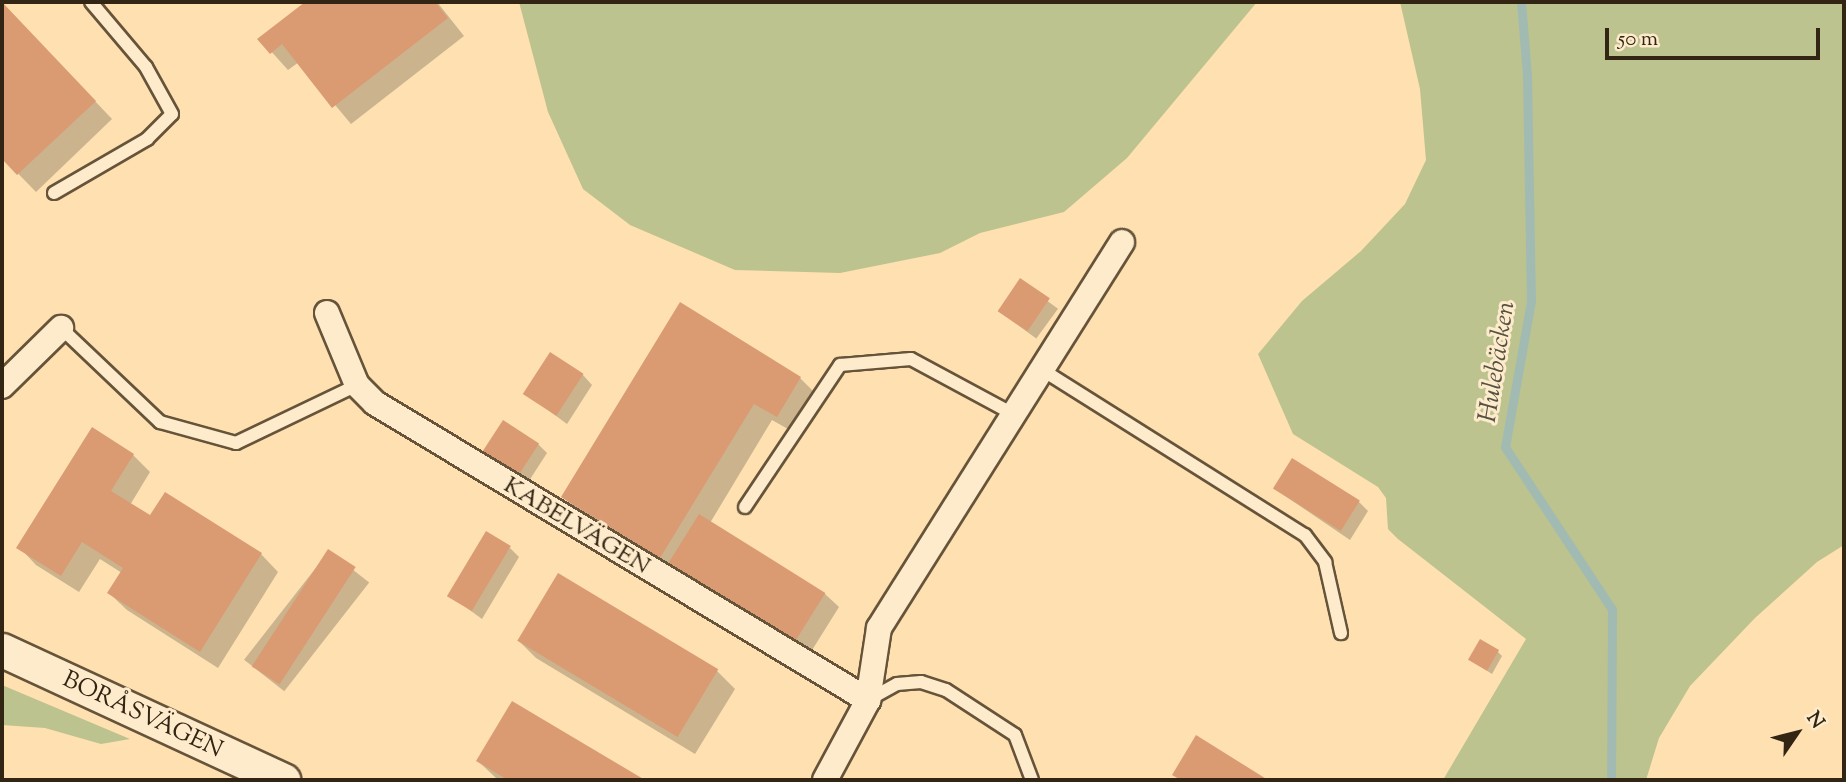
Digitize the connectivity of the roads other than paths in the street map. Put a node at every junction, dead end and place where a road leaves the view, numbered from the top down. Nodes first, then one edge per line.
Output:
1 (91, 2) edge
2 (54, 193) dead end
3 (1122, 242) dead end
4 (327, 313) dead end
5 (61, 328) joint
6 (1041, 369) junction
7 (3, 382) edge
8 (358, 384) junction
9 (1013, 415) junction
10 (745, 507) dead end
11 (1341, 633) dead end
12 (2, 650) edge
13 (868, 700) junction
14 (283, 780) edge
15 (825, 780) edge
16 (1032, 780) edge

1 - 2 lane
3 - 6 street
4 - 8 street, KABELVÄGEN
5 - 7 street
5 - 8 lane
6 - 9 street
6 - 11 lane
8 - 13 street, KABELVÄGEN
9 - 10 lane
9 - 13 street
12 - 14 street, BORÅSVÄGEN
13 - 15 street
13 - 16 lane

